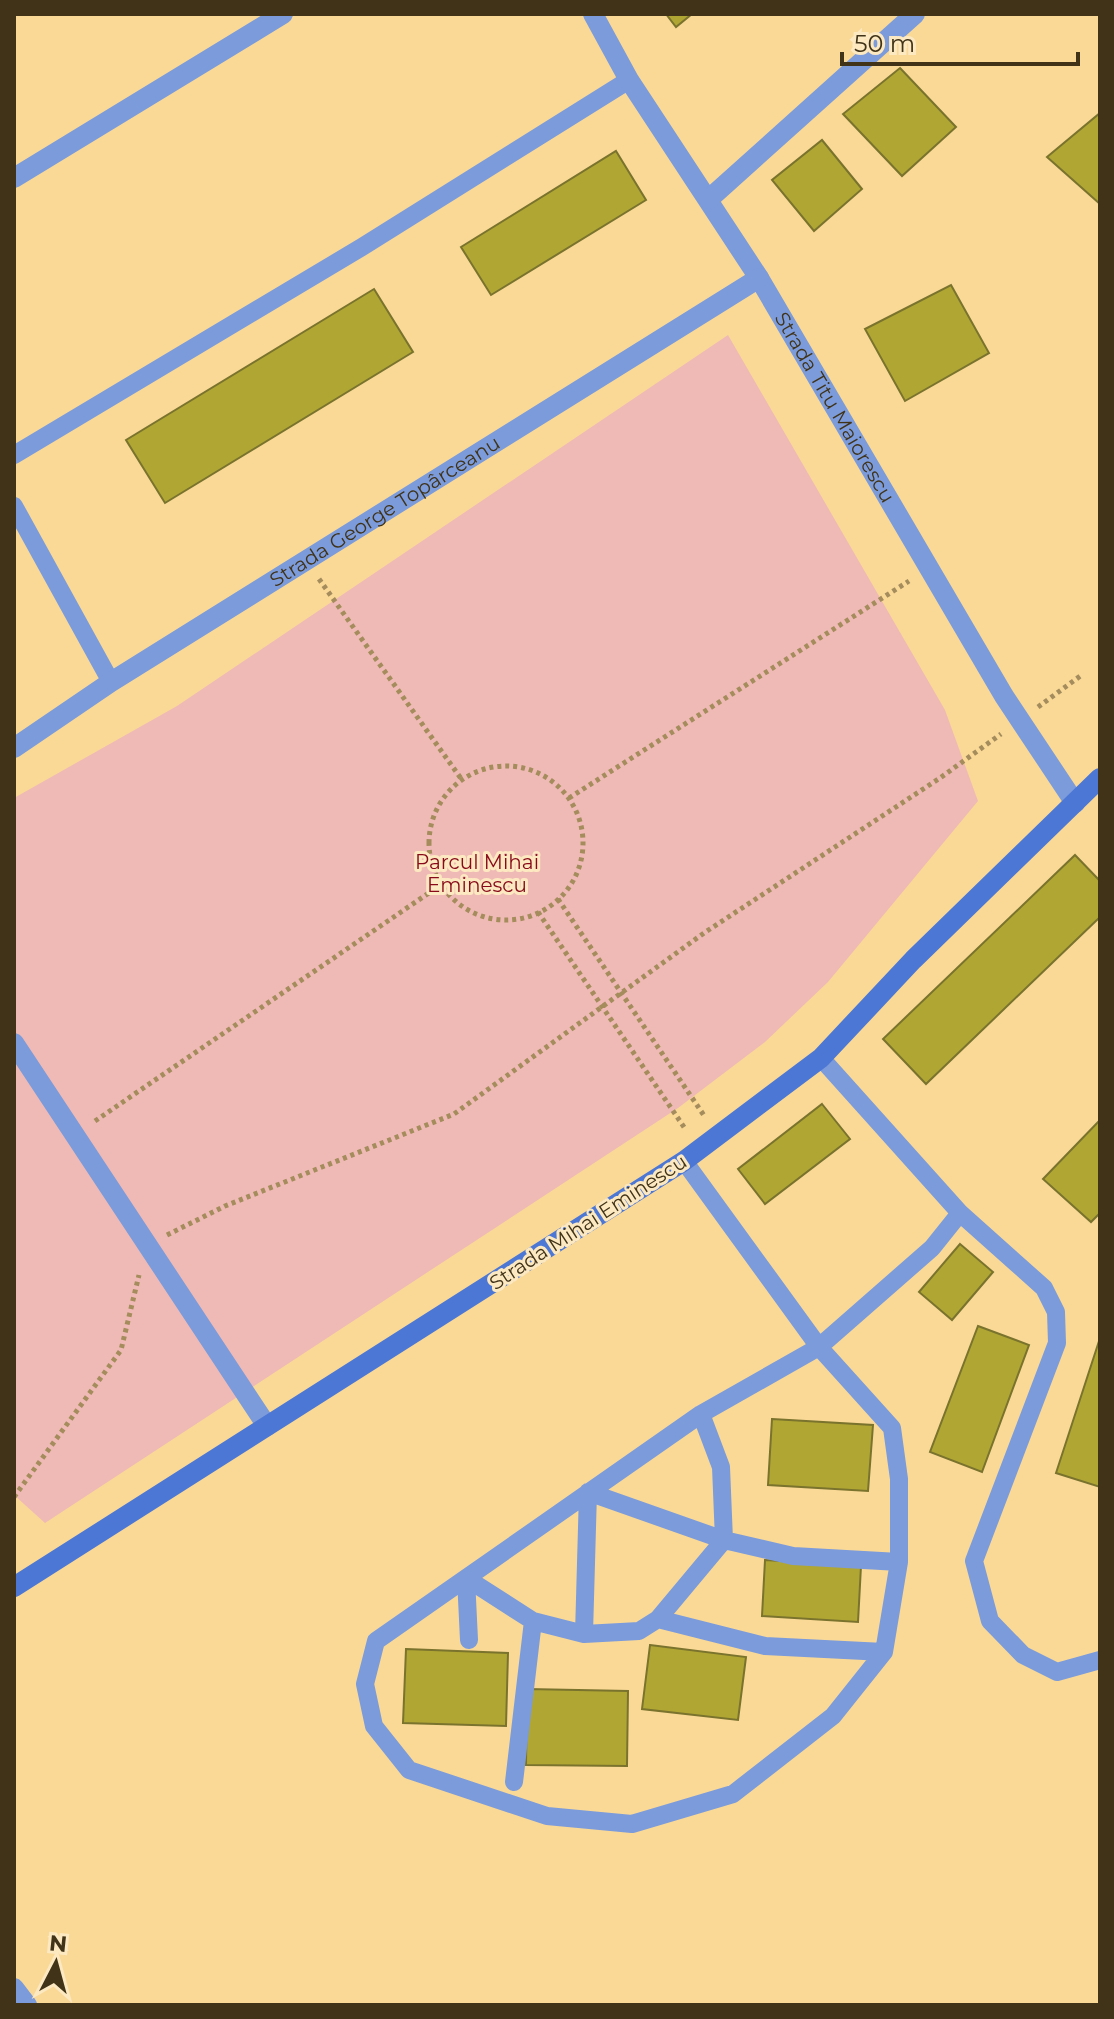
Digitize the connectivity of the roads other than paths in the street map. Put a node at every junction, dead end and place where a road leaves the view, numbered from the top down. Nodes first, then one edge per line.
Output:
1 (283, 14) edge
2 (593, 14) edge
3 (915, 14) edge
4 (629, 80) junction
5 (14, 178) edge
6 (709, 199) junction
7 (759, 278) junction
8 (14, 455) edge
9 (14, 506) edge
10 (111, 682) junction
11 (14, 748) edge
12 (1100, 778) edge
13 (1075, 803) junction
14 (14, 1043) edge
15 (821, 1058) junction
16 (692, 1155) junction
17 (960, 1213) junction
18 (819, 1347) junction
19 (701, 1414) junction
20 (267, 1426) junction
21 (588, 1492) junction
22 (724, 1540) junction
23 (899, 1562) junction
24 (466, 1578) junction
25 (15, 1584) edge
26 (658, 1619) junction
27 (533, 1621) junction
28 (584, 1634) junction
29 (469, 1640) dead end
30 (884, 1652) junction
31 (1100, 1660) edge
32 (514, 1782) dead end
33 (14, 1988) edge
34 (27, 2005) edge

1 - 5 street
2 - 4 street, Strada Titu Maiorescu
3 - 6 street
4 - 6 street, Strada Titu Maiorescu
4 - 8 lane
6 - 7 street, Strada Titu Maiorescu
7 - 10 street, Strada George Topârceanu
7 - 13 street, Strada Titu Maiorescu
9 - 10 lane
10 - 11 street, Strada George Topârceanu
12 - 13 main road, Strada Mihai Eminescu
13 - 15 main road, Strada Mihai Eminescu
14 - 20 street
15 - 16 main road, Strada Mihai Eminescu
15 - 17 lane
16 - 18 lane
16 - 20 main road, Strada Mihai Eminescu
17 - 18 lane
17 - 31 lane
18 - 19 lane
18 - 23 lane
19 - 21 lane
19 - 22 lane
20 - 25 main road, Strada Mihai Eminescu
21 - 22 lane
21 - 24 lane
21 - 28 lane
22 - 23 lane
22 - 26 lane
23 - 30 lane
24 - 27 lane
24 - 29 lane
24 - 30 lane
26 - 28 lane
26 - 30 lane
27 - 28 lane
27 - 32 lane
33 - 34 street

